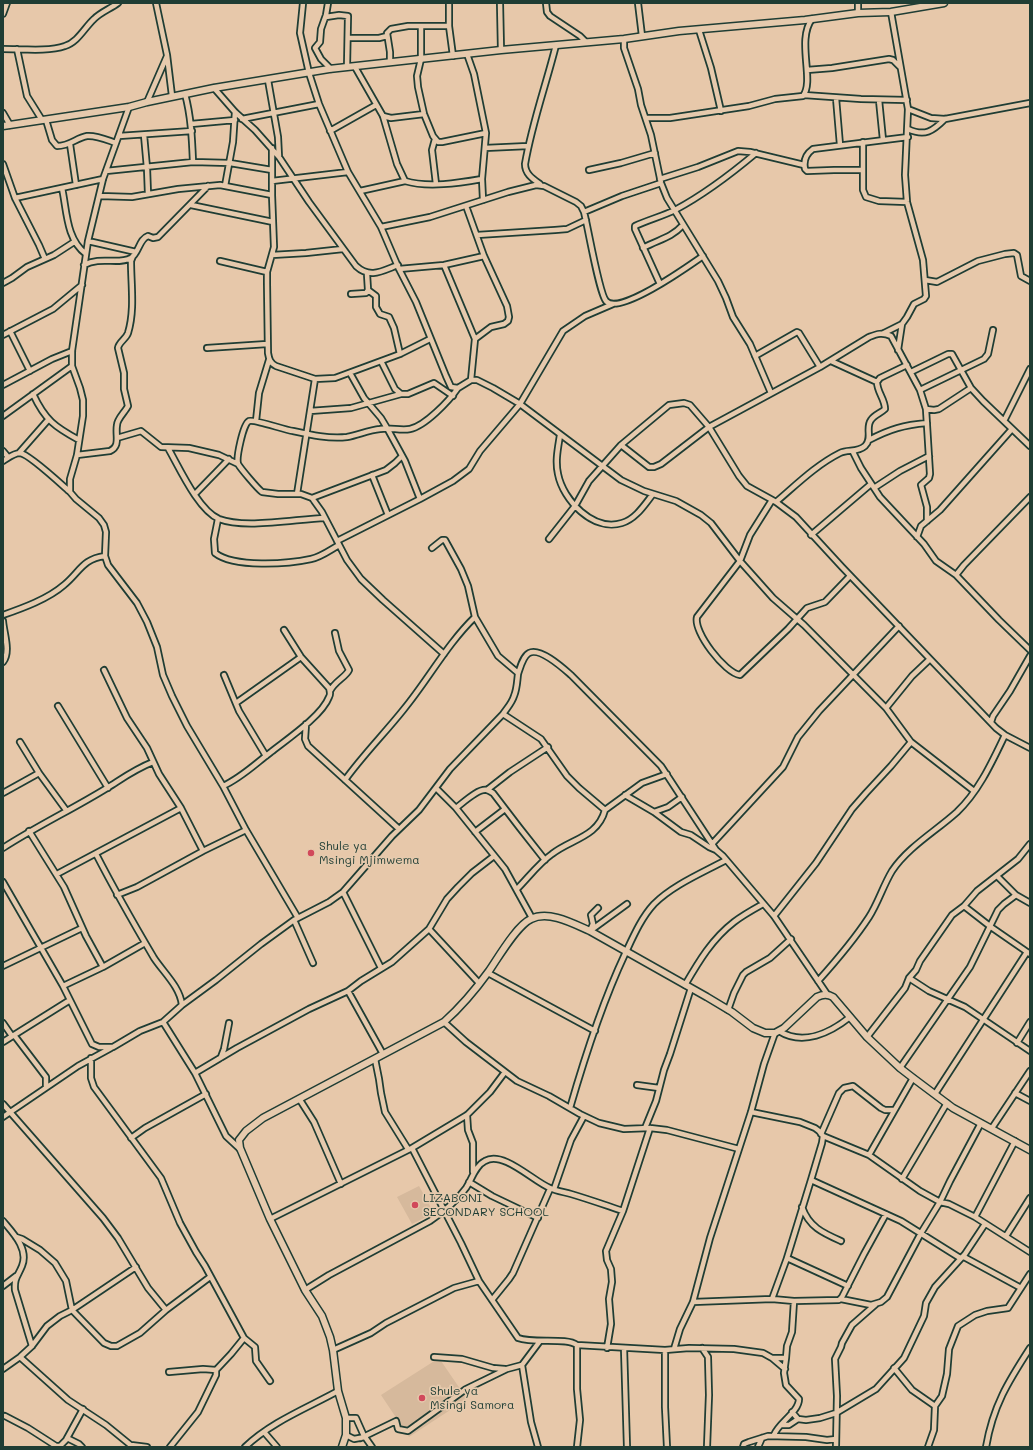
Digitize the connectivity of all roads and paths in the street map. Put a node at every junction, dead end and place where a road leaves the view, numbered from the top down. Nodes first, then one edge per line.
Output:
1 (7, 3) edge
2 (118, 3) edge
3 (156, 3) edge
4 (303, 3) edge
5 (328, 3) edge
6 (449, 3) edge
7 (500, 3) edge
8 (546, 3) edge
9 (638, 3) edge
10 (858, 3) edge
11 (944, 3) edge
12 (891, 12) junction
13 (3, 14) edge
14 (858, 14) junction
15 (326, 18) junction
16 (812, 19) junction
17 (421, 26) junction
18 (449, 26) junction
19 (698, 30) junction
20 (387, 36) junction
21 (642, 36) junction
22 (348, 38) junction
23 (624, 39) junction
24 (586, 42) junction
25 (556, 45) junction
26 (3, 49) edge
27 (17, 49) junction
28 (501, 50) junction
29 (467, 54) junction
30 (167, 55) junction
31 (453, 56) junction
32 (421, 59) junction
33 (390, 62) junction
34 (347, 67) junction
35 (355, 67) junction
36 (901, 68) junction
37 (331, 69) junction
38 (807, 70) junction
39 (309, 73) junction
40 (268, 80) junction
41 (214, 88) junction
42 (184, 94) junction
43 (804, 95) junction
44 (172, 96) junction
45 (836, 98) junction
46 (879, 100) junction
47 (908, 100) junction
48 (146, 102) junction
49 (1030, 103) edge
50 (319, 104) junction
51 (376, 105) junction
52 (129, 107) junction
53 (908, 109) junction
54 (721, 111) junction
55 (235, 112) junction
56 (3, 113) edge
57 (274, 113) junction
58 (424, 114) junction
59 (382, 116) junction
60 (646, 118) junction
61 (242, 119) junction
62 (945, 119) junction
63 (44, 120) junction
64 (235, 120) junction
65 (191, 124) junction
66 (10, 125) junction
67 (3, 126) edge
68 (908, 129) junction
69 (192, 131) junction
70 (330, 131) junction
71 (486, 133) junction
72 (144, 135) junction
73 (119, 136) junction
74 (908, 137) junction
75 (435, 139) junction
76 (883, 140) junction
77 (863, 142) junction
78 (116, 143) junction
79 (70, 144) junction
80 (840, 145) junction
81 (528, 146) junction
82 (272, 148) junction
83 (485, 148) junction
84 (655, 153) junction
85 (756, 153) junction
86 (279, 157) junction
87 (193, 162) junction
88 (3, 164) edge
89 (230, 164) junction
90 (804, 165) junction
91 (147, 168) junction
92 (272, 170) junction
93 (589, 170) dead end
94 (863, 170) junction
95 (106, 172) junction
96 (348, 172) junction
97 (103, 179) junction
98 (294, 179) junction
99 (482, 179) junction
100 (272, 181) junction
101 (405, 181) junction
102 (661, 181) junction
103 (436, 184) junction
104 (540, 184) junction
105 (76, 185) junction
106 (208, 186) junction
107 (225, 186) junction
108 (62, 188) junction
109 (360, 192) junction
110 (148, 194) junction
111 (272, 195) junction
112 (100, 196) junction
113 (15, 198) junction
114 (483, 200) junction
115 (907, 202) junction
116 (191, 204) junction
117 (466, 206) junction
118 (674, 210) junction
119 (584, 212) junction
120 (586, 220) junction
121 (273, 222) junction
122 (683, 225) junction
123 (381, 227) junction
124 (477, 235) junction
125 (88, 241) junction
126 (74, 242) junction
127 (643, 248) junction
128 (343, 249) junction
129 (86, 254) junction
130 (134, 254) junction
131 (272, 255) junction
132 (484, 256) junction
133 (703, 256) junction
134 (45, 259) junction
135 (220, 261) dead end
136 (84, 265) junction
137 (444, 265) junction
138 (398, 267) junction
139 (267, 272) junction
140 (367, 274) junction
141 (925, 280) junction
142 (1030, 281) edge
143 (3, 283) edge
144 (660, 284) junction
145 (82, 285) junction
146 (368, 290) junction
147 (351, 294) dead end
148 (613, 304) junction
149 (902, 324) junction
150 (994, 330) dead end
151 (10, 331) junction
152 (884, 333) junction
153 (3, 334) edge
154 (430, 339) junction
155 (475, 339) junction
156 (268, 344) junction
157 (207, 348) dead end
158 (898, 350) junction
159 (72, 351) junction
160 (400, 354) junction
161 (755, 356) junction
162 (269, 360) junction
163 (381, 361) junction
164 (831, 361) junction
165 (907, 365) junction
166 (72, 366) junction
167 (820, 368) junction
168 (1030, 369) edge
169 (961, 370) junction
170 (30, 371) junction
171 (910, 372) junction
172 (350, 373) junction
173 (316, 379) junction
174 (471, 380) junction
175 (877, 382) junction
176 (3, 385) edge
177 (458, 388) junction
178 (972, 388) junction
179 (920, 390) junction
180 (771, 393) junction
181 (33, 394) junction
182 (401, 394) junction
183 (453, 396) junction
184 (369, 404) junction
185 (520, 404) junction
186 (926, 409) junction
187 (310, 411) junction
188 (3, 416) edge
189 (48, 420) junction
190 (256, 421) junction
191 (1004, 421) junction
192 (927, 423) junction
193 (709, 427) junction
194 (387, 428) junction
195 (1012, 429) junction
196 (306, 434) junction
197 (560, 435) junction
198 (117, 438) junction
199 (78, 440) junction
200 (869, 440) junction
201 (621, 445) junction
202 (1030, 446) edge
203 (168, 448) junction
204 (3, 451) edge
205 (853, 452) junction
206 (19, 453) junction
207 (77, 455) junction
208 (402, 456) junction
209 (929, 456) junction
210 (8, 458) junction
211 (229, 459) junction
212 (3, 461) edge
213 (238, 464) junction
214 (602, 465) junction
215 (372, 475) junction
216 (872, 486) junction
217 (70, 492) junction
218 (195, 494) junction
219 (297, 494) junction
220 (653, 494) junction
221 (1030, 497) edge
222 (312, 498) junction
223 (420, 500) junction
224 (774, 501) junction
225 (574, 506) junction
226 (388, 515) junction
227 (325, 518) junction
228 (218, 519) junction
229 (927, 521) junction
230 (811, 535) junction
231 (917, 537) junction
232 (549, 539) dead end
233 (338, 543) junction
234 (432, 548) dead end
235 (105, 556) junction
236 (740, 561) junction
237 (956, 575) junction
238 (850, 576) junction
239 (3, 615) edge
240 (475, 617) junction
241 (796, 619) junction
242 (3, 622) edge
243 (899, 626) junction
244 (284, 630) dead end
245 (335, 633) dead end
246 (1030, 650) edge
247 (444, 654) junction
248 (1030, 656) edge
249 (302, 657) junction
250 (930, 659) junction
251 (3, 662) edge
252 (104, 670) dead end
253 (518, 673) junction
254 (224, 674) dead end
255 (854, 674) junction
256 (330, 690) junction
257 (236, 703) junction
258 (58, 706) dead end
259 (886, 708) junction
260 (503, 714) junction
261 (991, 722) junction
262 (306, 724) junction
263 (1005, 735) junction
264 (20, 742) dead end
265 (911, 742) junction
266 (548, 747) junction
267 (1030, 748) edge
268 (266, 756) junction
269 (153, 762) junction
270 (39, 773) junction
271 (667, 774) junction
272 (345, 780) junction
273 (222, 786) junction
274 (108, 788) junction
275 (436, 788) junction
276 (487, 790) junction
277 (974, 791) junction
278 (3, 793) edge
279 (625, 795) junction
280 (682, 797) junction
281 (181, 808) junction
282 (456, 808) junction
283 (505, 809) junction
284 (66, 810) junction
285 (605, 810) junction
286 (654, 812) junction
287 (399, 829) junction
288 (246, 830) junction
289 (28, 831) junction
290 (475, 832) junction
291 (712, 844) junction
292 (1030, 844) edge
293 (3, 848) edge
294 (716, 850) junction
295 (204, 851) junction
296 (1028, 851) edge
297 (96, 854) junction
298 (494, 856) junction
299 (545, 860) junction
300 (726, 860) junction
301 (57, 874) junction
302 (996, 876) junction
303 (3, 882) edge
304 (517, 889) junction
305 (343, 892) junction
306 (117, 895) junction
307 (1016, 895) junction
308 (1030, 903) edge
309 (627, 904) dead end
310 (763, 904) junction
311 (964, 906) junction
312 (598, 908) dead end
313 (774, 916) junction
314 (532, 918) junction
315 (296, 919) junction
316 (991, 927) junction
317 (82, 928) junction
318 (429, 929) junction
319 (590, 931) junction
320 (791, 939) junction
321 (145, 943) junction
322 (40, 948) junction
323 (626, 951) junction
324 (1028, 953) edge
325 (313, 963) dead end
326 (3, 966) edge
327 (103, 966) junction
328 (381, 968) junction
329 (488, 972) junction
330 (909, 978) junction
331 (818, 981) junction
332 (479, 983) junction
333 (63, 986) junction
334 (688, 987) junction
335 (348, 991) junction
336 (827, 994) junction
337 (70, 1000) junction
338 (947, 1000) junction
339 (182, 1005) junction
340 (728, 1010) junction
341 (850, 1017) junction
342 (984, 1019) junction
343 (163, 1022) junction
344 (229, 1022) dead end
345 (444, 1022) junction
346 (1030, 1022) edge
347 (3, 1023) edge
348 (595, 1031) junction
349 (777, 1032) junction
350 (13, 1036) junction
351 (867, 1037) junction
352 (3, 1042) edge
353 (1017, 1042) junction
354 (113, 1047) junction
355 (1030, 1051) edge
356 (384, 1054) junction
357 (92, 1058) junction
358 (221, 1058) junction
359 (375, 1059) junction
360 (900, 1068) junction
361 (1030, 1071) edge
362 (505, 1072) junction
363 (195, 1073) junction
364 (913, 1078) junction
365 (637, 1085) dead end
366 (46, 1086) junction
367 (659, 1088) junction
368 (206, 1094) junction
369 (935, 1094) junction
370 (1015, 1094) junction
371 (300, 1100) junction
372 (1030, 1101) edge
373 (947, 1103) junction
374 (3, 1104) edge
375 (570, 1108) junction
376 (894, 1110) junction
377 (10, 1112) junction
378 (751, 1112) junction
379 (466, 1115) junction
380 (584, 1116) junction
381 (3, 1117) edge
382 (981, 1123) junction
383 (648, 1128) junction
384 (992, 1128) junction
385 (822, 1135) junction
386 (131, 1138) junction
387 (1015, 1141) junction
388 (240, 1149) junction
389 (410, 1149) junction
390 (739, 1149) junction
391 (1030, 1150) edge
392 (869, 1155) junction
393 (474, 1174) junction
394 (902, 1179) junction
395 (811, 1180) junction
396 (469, 1182) junction
397 (341, 1184) junction
398 (552, 1189) junction
399 (1030, 1198) edge
400 (940, 1202) junction
401 (802, 1207) junction
402 (445, 1210) junction
403 (623, 1211) junction
404 (886, 1214) junction
405 (975, 1217) junction
406 (538, 1218) junction
407 (270, 1219) junction
408 (3, 1221) edge
409 (985, 1224) junction
410 (921, 1233) junction
411 (1006, 1236) junction
412 (16, 1237) junction
413 (841, 1241) dead end
414 (1030, 1252) edge
415 (787, 1258) junction
416 (960, 1258) junction
417 (136, 1267) junction
418 (1030, 1274) edge
419 (17, 1275) junction
420 (210, 1277) junction
421 (479, 1281) junction
422 (3, 1286) edge
423 (848, 1286) junction
424 (1021, 1288) junction
425 (305, 1290) junction
426 (772, 1299) junction
427 (841, 1299) junction
428 (492, 1300) junction
429 (693, 1302) junction
430 (794, 1302) junction
431 (876, 1304) junction
432 (72, 1310) junction
433 (166, 1310) junction
434 (244, 1338) junction
435 (540, 1342) junction
436 (577, 1345) junction
437 (32, 1346) junction
438 (607, 1348) junction
439 (624, 1348) junction
440 (702, 1348) junction
441 (1030, 1348) edge
442 (333, 1350) junction
443 (664, 1350) junction
444 (674, 1350) junction
445 (20, 1357) junction
446 (434, 1357) dead end
447 (772, 1358) junction
448 (786, 1358) junction
449 (522, 1365) junction
450 (894, 1368) junction
451 (3, 1369) edge
452 (507, 1369) junction
453 (785, 1369) junction
454 (216, 1370) junction
455 (169, 1372) dead end
456 (270, 1381) dead end
457 (338, 1391) junction
458 (936, 1406) junction
459 (83, 1409) junction
460 (792, 1412) junction
461 (836, 1413) junction
462 (5, 1416) dead end
463 (346, 1418) junction
464 (798, 1419) junction
465 (782, 1425) junction
466 (264, 1432) junction
467 (346, 1435) junction
468 (774, 1435) junction
469 (363, 1437) junction
470 (762, 1437) junction
471 (67, 1438) junction
472 (836, 1439) junction
473 (132, 1446) edge
474 (82, 1447) edge
475 (147, 1447) edge
476 (170, 1447) edge
477 (245, 1447) edge
478 (277, 1447) edge
479 (342, 1447) edge
480 (372, 1447) edge
481 (538, 1447) edge
482 (577, 1447) edge
483 (627, 1447) edge
484 (667, 1447) edge
485 (707, 1447) edge
486 (742, 1447) edge
487 (758, 1447) edge
488 (836, 1447) edge
489 (928, 1447) edge
490 (986, 1447) edge

1 - 13 street
2 - 27 street
3 - 30 street
4 - 39 street
5 - 15 street
6 - 18 street
7 - 28 street
8 - 24 street
9 - 21 street
10 - 14 street
11 - 12 street
12 - 14 street
12 - 36 street
14 - 16 street
15 - 22 street
15 - 37 street
16 - 19 street
16 - 38 street
17 - 18 street
17 - 20 street
17 - 32 street
18 - 31 street
19 - 21 street
19 - 54 street
20 - 22 street
20 - 33 street
21 - 23 street
22 - 34 street
23 - 24 street
23 - 60 street
24 - 25 street
25 - 28 street
25 - 81 street
26 - 27 street
27 - 63 street
28 - 29 street
29 - 31 street
29 - 71 street
30 - 44 street
30 - 48 street
31 - 32 street
32 - 33 street
32 - 58 street
33 - 35 street
34 - 35 street
34 - 37 street
35 - 51 street
36 - 38 street
36 - 47 street
37 - 39 street
38 - 43 street
39 - 40 street
39 - 50 street
40 - 41 street
40 - 57 street
41 - 42 street
41 - 55 street
42 - 44 street
42 - 65 street
43 - 45 street
43 - 54 street
44 - 48 street
45 - 46 street
45 - 80 street
46 - 47 street
46 - 76 street
47 - 53 street
48 - 52 street
49 - 62 street
50 - 57 street
50 - 70 street
51 - 59 street
51 - 70 street
52 - 63 street
52 - 73 street
53 - 62 street
53 - 68 street
54 - 60 street
55 - 61 street
55 - 64 street
56 - 66 street
57 - 61 street
57 - 86 street
58 - 59 street
58 - 75 street
59 - 101 street
60 - 84 street
61 - 82 street
62 - 68 street
63 - 66 street
63 - 79 street
64 - 65 street
64 - 89 street
65 - 69 street
66 - 67 street
68 - 74 street
69 - 72 street
69 - 87 street
70 - 96 street
71 - 75 street
71 - 83 street
72 - 73 street
72 - 91 street
73 - 78 street
74 - 76 street
74 - 115 street
75 - 103 street
76 - 77 street
77 - 80 street
77 - 94 street
78 - 79 street
78 - 95 street
79 - 105 street
80 - 90 street
81 - 83 street
81 - 104 street
82 - 86 street
82 - 92 street
83 - 99 street
84 - 93 street
84 - 102 street
85 - 90 street
85 - 102 street
85 - 118 street
86 - 98 street
87 - 89 street
87 - 91 street
88 - 113 street
89 - 92 street
89 - 107 street
90 - 94 street
91 - 95 street
91 - 110 street
92 - 100 street
94 - 115 street
95 - 97 street
96 - 98 street
96 - 109 street
97 - 105 street
97 - 112 street
98 - 100 street
98 - 128 street
99 - 103 street
99 - 114 street
100 - 111 street
101 - 103 street
101 - 109 street
102 - 118 street
102 - 119 street
104 - 114 street
104 - 119 street
105 - 108 street
106 - 107 street
106 - 110 street
106 - 116 street
107 - 111 street
108 - 113 street
108 - 126 street
109 - 123 street
110 - 112 street
111 - 121 street
112 - 125 street
113 - 134 street
114 - 117 street
115 - 141 street
116 - 121 street
116 - 130 street
117 - 123 street
117 - 124 street
118 - 122 street
118 - 127 street
119 - 120 street
120 - 124 street
120 - 148 street
121 - 131 street
122 - 127 street
122 - 133 street
123 - 138 street
124 - 132 street
125 - 129 street
125 - 130 street
126 - 129 street
126 - 134 street
127 - 144 street
128 - 131 street
128 - 140 street
129 - 136 street
130 - 136 street
130 - 198 street
131 - 139 street
132 - 137 street
132 - 155 street
133 - 144 street
133 - 161 street
134 - 143 street
135 - 139 street
136 - 145 street
137 - 138 street
137 - 155 street
138 - 140 street
138 - 154 street
139 - 156 street
140 - 146 street
141 - 142 street
141 - 149 street
144 - 148 street
145 - 151 street
145 - 159 street
146 - 147 street
146 - 160 street
148 - 185 street
149 - 152 street
149 - 158 street
150 - 169 street
151 - 153 street
151 - 170 street
152 - 158 street
152 - 164 street
154 - 160 street
154 - 177 street
155 - 174 street
156 - 157 street
156 - 162 street
158 - 165 street
159 - 166 street
159 - 170 street
160 - 163 street
161 - 167 street
161 - 180 street
162 - 173 street
162 - 190 street
163 - 172 street
163 - 182 street
164 - 167 street
164 - 175 street
165 - 171 street
165 - 175 street
166 - 181 street
166 - 199 street
167 - 180 street
168 - 191 street
169 - 171 street
169 - 178 street
169 - 179 street
170 - 176 street
171 - 179 street
172 - 173 street
172 - 184 street
173 - 187 street
174 - 177 street
174 - 185 street
175 - 200 street
177 - 183 street
178 - 186 street
178 - 191 street
179 - 186 street
180 - 193 street
181 - 188 street
181 - 189 street
182 - 183 street
182 - 184 street
183 - 194 street
184 - 187 street
184 - 194 street
185 - 197 street
185 - 223 street
186 - 192 street
187 - 196 street
189 - 199 street
189 - 206 street
190 - 196 street
190 - 213 street
191 - 195 street
192 - 200 street
192 - 209 street
193 - 201 street
193 - 201 street
193 - 224 street
194 - 196 street
194 - 208 street
195 - 202 street
195 - 229 street
196 - 219 street
197 - 214 street
197 - 225 street
198 - 203 street
198 - 207 street
199 - 207 street
200 - 205 street
201 - 214 street
203 - 211 street
203 - 218 street
204 - 210 street
205 - 216 street
205 - 224 street
206 - 210 street
206 - 217 street
207 - 217 street
208 - 215 street
208 - 223 street
209 - 216 street
209 - 229 street
210 - 212 street
211 - 213 street
211 - 218 street
213 - 219 street
214 - 220 street
214 - 225 street
215 - 222 street
215 - 226 street
216 - 230 street
216 - 231 street
217 - 235 street
218 - 228 street
219 - 222 street
220 - 225 street
220 - 236 street
221 - 237 street
222 - 227 street
223 - 226 street
224 - 230 street
224 - 236 street
225 - 232 street
226 - 233 street
227 - 228 street
227 - 233 street
228 - 233 street
229 - 231 street
230 - 238 street
231 - 237 street
233 - 247 street
234 - 240 street
235 - 239 street
235 - 273 street
236 - 241 street
236 - 241 street
237 - 246 street
238 - 241 street
238 - 243 street
240 - 247 street
240 - 253 street
241 - 255 street
242 - 251 street
243 - 250 street
243 - 255 street
244 - 249 street
245 - 256 street
247 - 272 street
248 - 261 street
249 - 256 street
249 - 257 street
250 - 259 street
250 - 261 street
252 - 269 street
253 - 260 street
253 - 271 street
254 - 257 street
255 - 259 street
255 - 291 street
256 - 262 street
257 - 268 street
258 - 274 street
259 - 265 street
260 - 266 street
260 - 275 street
261 - 263 street
262 - 268 street
262 - 272 street
263 - 267 street
263 - 277 street
264 - 270 street
265 - 277 street
265 - 313 street
266 - 276 street
266 - 285 street
268 - 273 street
269 - 274 street
269 - 281 street
270 - 278 street
270 - 284 street
271 - 279 street
271 - 280 street
272 - 287 street
273 - 288 street
274 - 284 street
275 - 282 street
275 - 287 street
276 - 282 street
276 - 283 street
277 - 331 street
279 - 285 street
279 - 286 street
280 - 286 street
280 - 291 street
281 - 295 street
281 - 297 street
282 - 290 street
283 - 290 street
283 - 299 street
284 - 289 street
285 - 299 street
286 - 294 street
287 - 305 street
288 - 295 street
288 - 315 street
289 - 293 street
289 - 301 street
290 - 298 street
291 - 294 street
292 - 296 street
294 - 300 street
295 - 306 street
296 - 302 street
297 - 301 street
297 - 306 street
298 - 304 street
298 - 318 street
299 - 304 street
300 - 310 street
300 - 323 street
301 - 317 street
302 - 307 street
302 - 311 street
303 - 322 street
304 - 314 street
305 - 315 street
305 - 328 street
306 - 321 street
307 - 308 street
307 - 316 street
309 - 319 street
310 - 313 street
310 - 334 street
311 - 316 street
311 - 330 street
312 - 319 street
313 - 320 street
314 - 319 street
314 - 329 street
315 - 325 street
315 - 339 street
316 - 324 street
316 - 338 street
317 - 322 street
317 - 327 street
318 - 328 street
318 - 332 street
319 - 323 street
320 - 331 street
320 - 340 street
321 - 327 street
321 - 339 street
322 - 326 street
322 - 333 street
323 - 334 street
323 - 348 street
324 - 342 street
327 - 333 street
328 - 335 street
329 - 332 street
329 - 348 street
330 - 338 street
330 - 351 street
331 - 336 street
332 - 345 street
333 - 337 street
334 - 340 street
334 - 367 street
335 - 356 street
335 - 358 street
336 - 341 street
336 - 349 street
337 - 350 street
337 - 354 street
338 - 342 street
338 - 360 street
339 - 343 street
340 - 349 street
341 - 349 street
341 - 351 street
342 - 353 street
342 - 369 street
343 - 354 street
343 - 363 street
344 - 358 street
345 - 356 street
345 - 362 street
346 - 353 street
347 - 350 street
348 - 375 street
349 - 378 street
350 - 352 street
350 - 366 street
351 - 360 street
353 - 355 street
354 - 357 street
356 - 359 street
357 - 366 street
357 - 386 street
358 - 363 street
359 - 371 street
359 - 389 street
360 - 364 street
361 - 370 street
362 - 375 street
362 - 379 street
363 - 368 street
364 - 369 street
364 - 376 street
365 - 367 street
366 - 377 street
367 - 383 street
368 - 386 street
368 - 388 street
369 - 373 street
370 - 372 street
370 - 384 street
371 - 388 street
371 - 397 street
373 - 382 street
373 - 394 street
374 - 377 street
375 - 380 street
376 - 385 street
376 - 392 street
377 - 381 street
377 - 417 street
378 - 385 street
378 - 390 street
379 - 389 street
379 - 393 street
380 - 383 street
380 - 398 street
382 - 384 street
382 - 400 street
383 - 390 street
383 - 403 street
384 - 387 street
385 - 392 street
385 - 395 street
386 - 420 street
387 - 391 street
387 - 405 street
388 - 407 street
389 - 397 street
389 - 402 street
390 - 429 street
392 - 394 street
393 - 396 street
393 - 398 street
394 - 400 street
395 - 401 street
395 - 404 street
396 - 402 street
396 - 406 street
397 - 407 street
398 - 403 street
398 - 406 street
399 - 411 street
400 - 405 street
400 - 410 street
401 - 413 street
401 - 415 street
402 - 421 street
402 - 425 street
403 - 438 street
404 - 410 street
404 - 423 street
405 - 409 street
406 - 428 street
407 - 425 street
408 - 412 street
409 - 411 street
409 - 416 street
410 - 416 street
410 - 431 street
411 - 414 street
412 - 419 street
412 - 432 street
415 - 423 street
415 - 426 street
416 - 424 street
416 - 450 street
417 - 432 street
417 - 433 street
418 - 424 street
419 - 422 street
419 - 437 street
420 - 433 street
420 - 434 street
421 - 428 street
421 - 442 street
423 - 427 street
424 - 458 street
425 - 442 street
426 - 429 street
426 - 430 street
427 - 430 street
427 - 431 street
428 - 435 street
429 - 444 street
430 - 448 street
431 - 461 street
432 - 433 street
432 - 437 street
434 - 454 street
434 - 456 street
435 - 436 street
435 - 449 street
436 - 438 street
436 - 482 street
437 - 445 street
438 - 439 street
439 - 443 street
439 - 483 street
440 - 444 street
440 - 447 street
440 - 485 street
441 - 490 street
442 - 457 street
443 - 444 street
443 - 484 street
445 - 451 street
445 - 459 street
446 - 452 street
447 - 448 street
447 - 453 street
448 - 453 street
449 - 452 street
449 - 481 street
450 - 458 street
450 - 461 street
452 - 469 street
453 - 460 street
454 - 455 street
454 - 476 street
457 - 463 street
457 - 466 street
458 - 489 street
459 - 471 street
459 - 473 street
460 - 464 street
460 - 465 street
461 - 464 street
461 - 472 street
462 - 471 street
463 - 467 street
463 - 469 street
464 - 465 street
465 - 468 street
466 - 477 street
466 - 478 street
467 - 469 street
467 - 479 street
468 - 470 street
468 - 472 street
469 - 480 street
470 - 486 street
470 - 487 street
471 - 474 street
472 - 488 street
473 - 475 street

